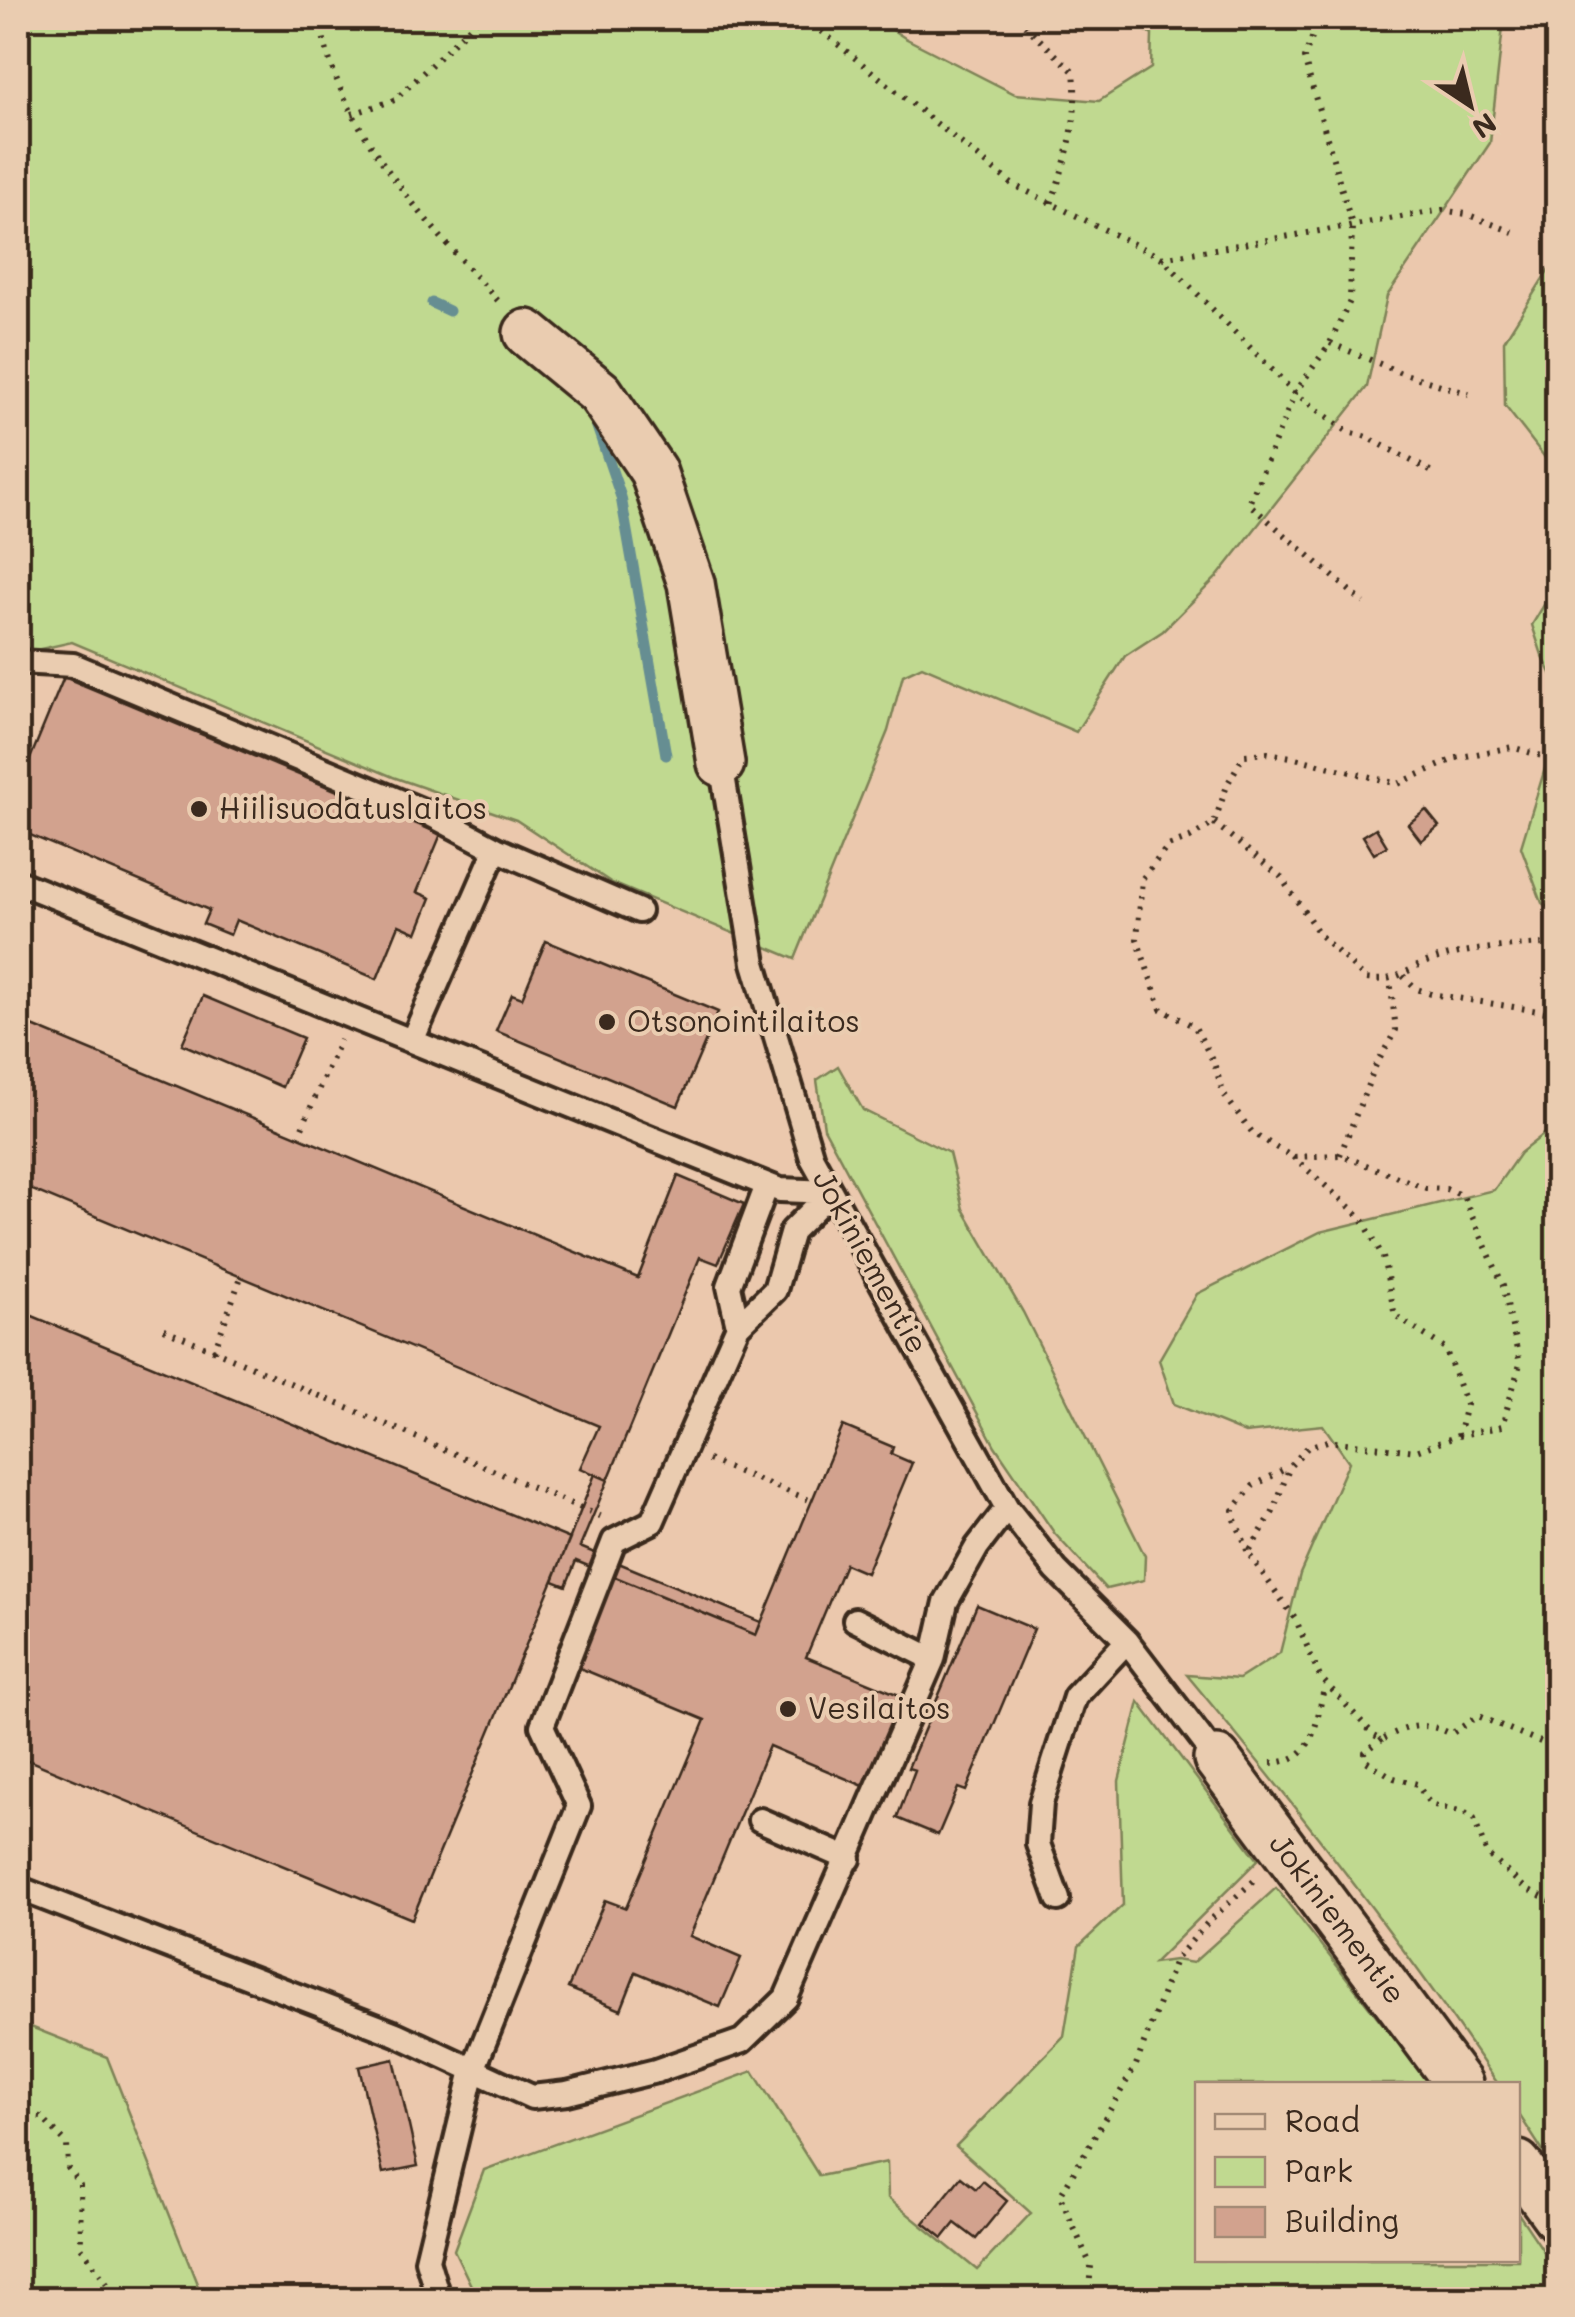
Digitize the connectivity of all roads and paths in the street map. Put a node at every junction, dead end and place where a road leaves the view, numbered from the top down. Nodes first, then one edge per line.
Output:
1 (320, 18) edge
2 (479, 18) edge
3 (806, 18) edge
4 (1017, 18) edge
5 (1320, 18) edge
6 (352, 114) junction
7 (1052, 204) junction
8 (1352, 226) junction
9 (1513, 232) dead end
10 (1162, 258) junction
11 (527, 332) joint
12 (1330, 342) junction
13 (1294, 393) junction
14 (1469, 394) dead end
15 (1434, 473) dead end
16 (1364, 603) dead end
17 (18, 662) edge
18 (1558, 761) edge
19 (721, 763) joint
20 (1214, 823) junction
21 (496, 849) junction
22 (18, 882) edge
23 (639, 911) dead end
24 (1558, 943) edge
25 (1403, 976) junction
26 (1390, 980) junction
27 (1558, 1014) edge
28 (351, 1016) junction
29 (412, 1041) junction
30 (298, 1137) dead end
31 (1340, 1155) junction
32 (1293, 1157) junction
33 (767, 1185) junction
34 (831, 1192) junction
35 (241, 1277) dead end
36 (738, 1326) junction
37 (164, 1329) dead end
38 (214, 1351) junction
39 (1458, 1436) junction
40 (684, 1450) junction
41 (1290, 1466) junction
42 (812, 1501) dead end
43 (1007, 1508) junction
44 (635, 1531) junction
45 (1248, 1553) junction
46 (855, 1620) dead end
47 (1127, 1640) junction
48 (933, 1659) junction
49 (1326, 1684) junction
50 (1382, 1739) junction
51 (1216, 1758) junction
52 (1558, 1758) edge
53 (760, 1820) dead end
54 (1291, 1857) junction
55 (848, 1859) junction
56 (18, 1888) edge
57 (1058, 1899) dead end
58 (1558, 1904) edge
59 (474, 2070) junction
60 (1458, 2082) edge
61 (18, 2114) edge
62 (1520, 2167) edge
63 (1558, 2218) edge
64 (119, 2300) edge
65 (439, 2300) edge
66 (1088, 2300) edge

1 - 6 path
2 - 6 path
3 - 7 path
4 - 7 path
5 - 8 path
6 - 11 path
7 - 10 path
8 - 9 path
8 - 10 path
8 - 12 path
10 - 13 path
11 - 19 street, Jokiniementie
12 - 13 path
12 - 14 path
13 - 15 path
13 - 16 path
17 - 21 lane
18 - 20 path
19 - 34 lane, Jokiniementie
20 - 26 path
20 - 32 path
21 - 23 lane
21 - 29 lane
22 - 28 lane
24 - 25 path
25 - 26 path
25 - 27 path
26 - 31 path
28 - 29 lane
28 - 30 path
29 - 33 lane
31 - 32 path
31 - 39 path
32 - 39 path
33 - 34 lane
33 - 36 lane
34 - 36 lane
34 - 43 lane, Jokiniementie
35 - 38 path
36 - 40 lane
37 - 38 path
38 - 44 path
39 - 41 path
40 - 42 path
40 - 44 lane
41 - 45 path
41 - 45 path
43 - 47 lane, Jokiniementie
43 - 48 lane
44 - 59 lane
45 - 49 path
46 - 48 lane
47 - 51 lane, Jokiniementie
47 - 57 lane
48 - 55 lane
49 - 50 path
49 - 51 path
50 - 52 path
50 - 58 path
51 - 54 street, Jokiniementie
53 - 55 lane
54 - 60 street, Jokiniementie
54 - 66 path
55 - 59 lane
56 - 59 lane
59 - 65 lane
61 - 64 path
62 - 63 street

